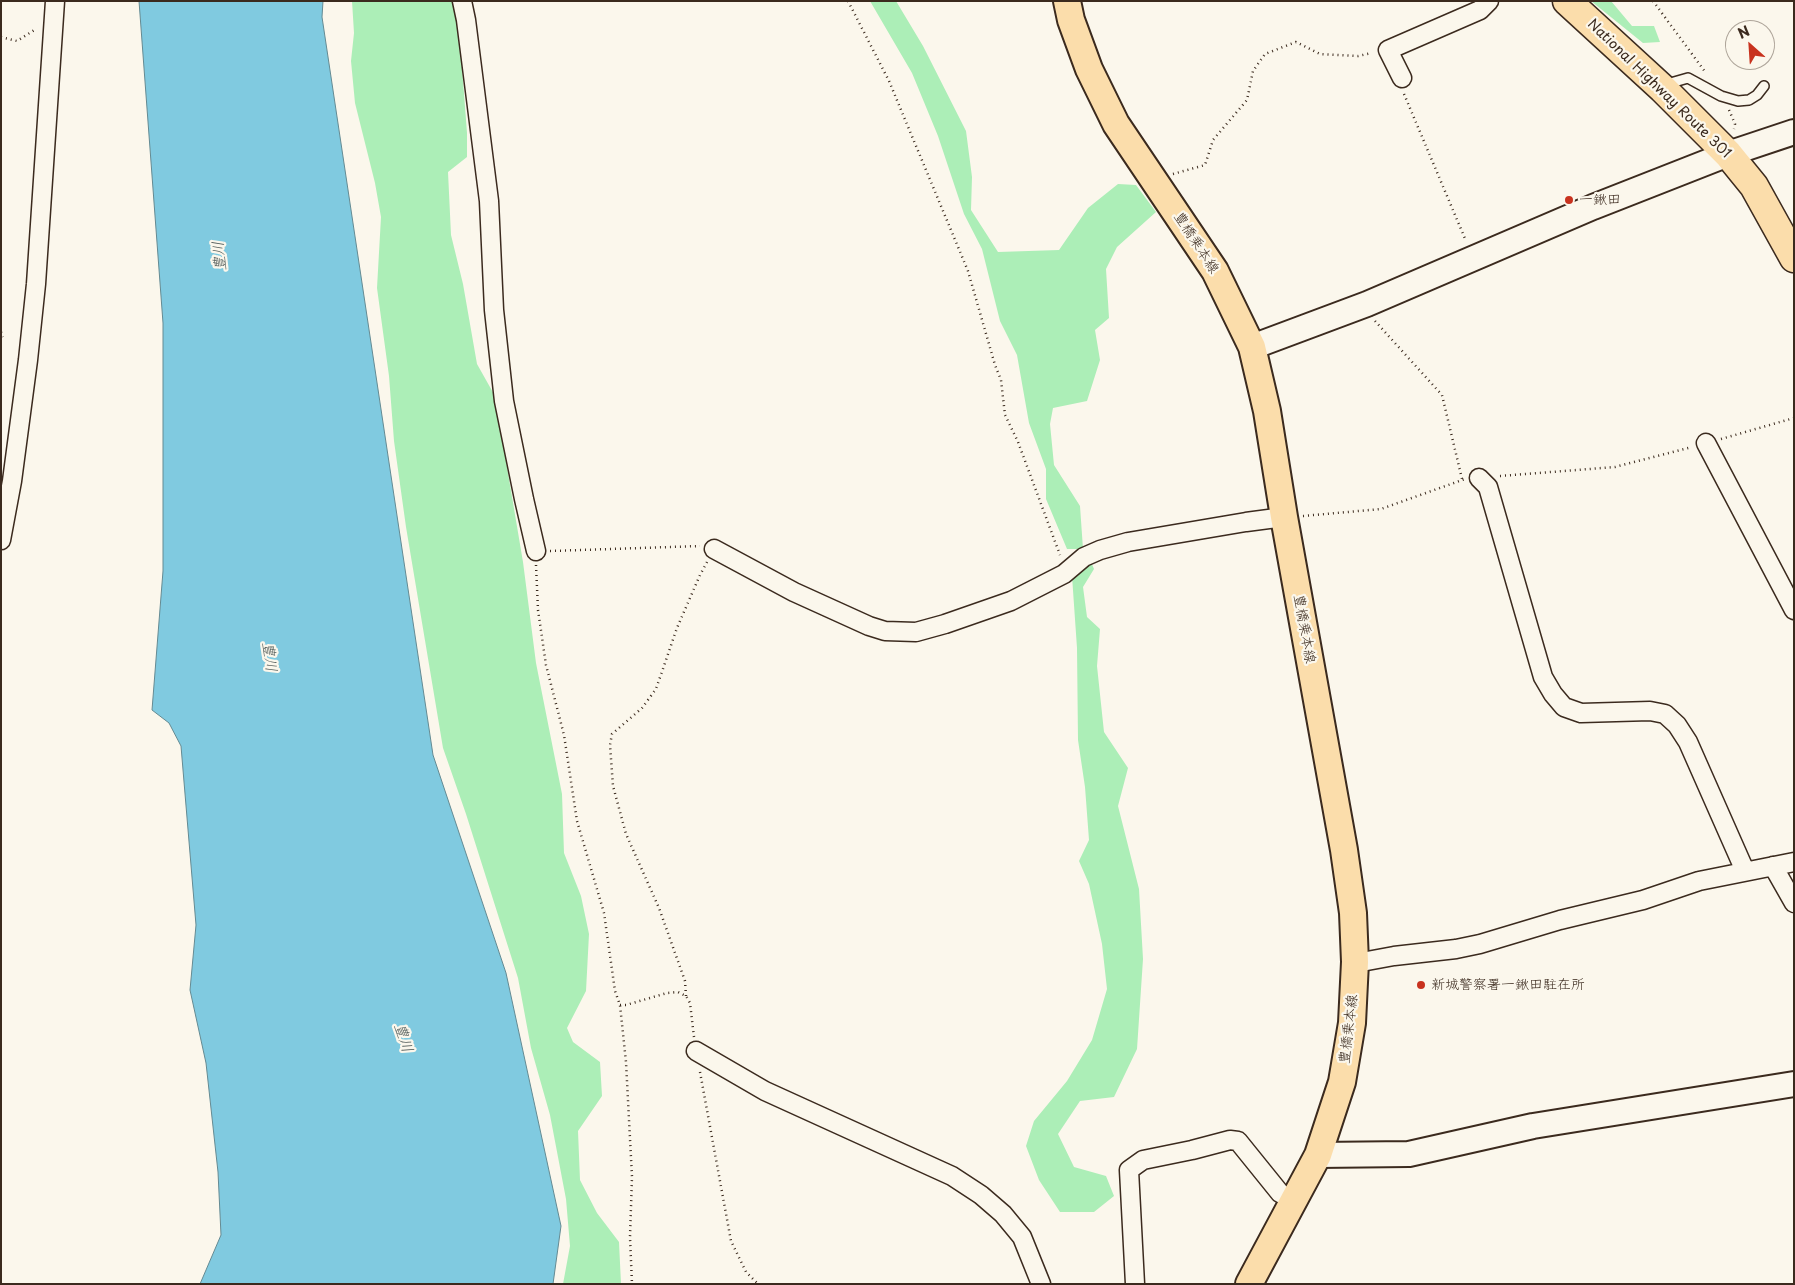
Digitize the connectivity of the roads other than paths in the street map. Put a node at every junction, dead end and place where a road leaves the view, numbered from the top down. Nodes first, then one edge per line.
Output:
1 (55, 1) edge
2 (462, 1) edge
3 (1066, 1) edge
4 (1489, 1) edge
5 (1566, 1) edge
6 (1402, 78) road end
7 (1764, 86) dead end
8 (1663, 89) junction
9 (1794, 132) edge
10 (1731, 142) junction
11 (1794, 258) edge
12 (1252, 347) junction
13 (1706, 443) road end
14 (1471, 479) road end
15 (1284, 517) junction
16 (1, 540) edge
17 (714, 549) road end
18 (536, 551) road end
19 (1794, 610) edge
20 (1794, 862) edge
21 (1773, 866) junction
22 (1745, 871) junction
23 (1794, 903) edge
24 (1355, 962) junction
25 (696, 1051) road end
26 (1794, 1084) edge
27 (1318, 1155) junction
28 (1294, 1201) junction
29 (1040, 1284) edge
30 (1135, 1284) edge
31 (1249, 1284) edge

1 - 16 street
2 - 18 street
3 - 12 main road, 豊橋乗本線
4 - 6 street
5 - 8 highway, National Highway Route 301
7 - 8 lane
8 - 10 highway, National Highway Route 301
9 - 10 street
10 - 11 highway, National Highway Route 301
10 - 12 street
12 - 15 main road, 豊橋乗本線
13 - 19 street
14 - 22 street
15 - 17 street
15 - 24 main road, 豊橋乗本線
20 - 21 street
21 - 22 street
21 - 23 street
22 - 24 street
24 - 27 main road, 豊橋乗本線
25 - 29 street
26 - 27 street
27 - 28 main road, 豊橋乗本線
28 - 30 street
28 - 31 main road, 豊橋乗本線

